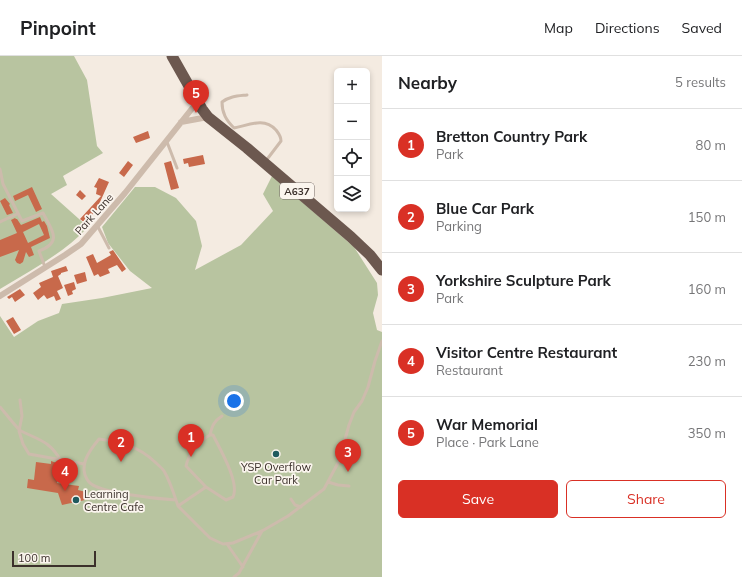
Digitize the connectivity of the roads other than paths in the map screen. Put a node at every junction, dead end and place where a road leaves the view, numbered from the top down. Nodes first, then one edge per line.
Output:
1 (172, 56) edge
2 (180, 56) edge
3 (179, 70) junction
4 (247, 95) dead end
5 (198, 101) junction
6 (208, 117) junction
7 (182, 122) junction
8 (166, 140) junction
9 (264, 163) junction
10 (177, 168) dead end
11 (0, 169) edge
12 (17, 214) junction
13 (0, 222) edge
14 (97, 225) junction
15 (109, 248) dead end
16 (45, 267) junction
17 (382, 270) edge
18 (0, 296) edge
19 (382, 340) edge
20 (20, 400) dead end
21 (0, 407) edge
22 (222, 416) dead end
23 (19, 431) junction
24 (210, 435) junction
25 (61, 461) junction
26 (84, 464) junction
27 (328, 482) junction
28 (349, 486) dead end
29 (206, 487) junction
30 (291, 499) dead end
31 (176, 500) junction
32 (178, 506) junction
33 (301, 507) junction
34 (262, 531) junction
35 (227, 544) junction
36 (242, 567) junction
37 (234, 577) edge

1 - 3 highway, A637
2 - 3 street
3 - 5 highway, A637
4 - 9 lane
5 - 6 highway, A637
5 - 7 street, Park Lane
6 - 7 street
6 - 9 highway, A637
7 - 8 street, Park Lane
8 - 10 lane
8 - 14 street, Park Lane
9 - 17 highway, A637
11 - 12 lane
12 - 13 lane
12 - 16 lane
14 - 15 lane
14 - 16 street, Park Lane
16 - 18 street, Park Lane
19 - 27 lane
20 - 23 lane
21 - 23 lane
22 - 24 lane
23 - 25 lane
23 - 25 lane
24 - 29 lane
24 - 29 lane
25 - 26 lane
26 - 31 lane
26 - 31 lane
27 - 28 lane
27 - 33 lane
29 - 32 lane
30 - 33 lane
31 - 32 lane
32 - 35 lane
33 - 34 lane
34 - 35 lane
34 - 36 lane
35 - 36 lane
36 - 37 lane

